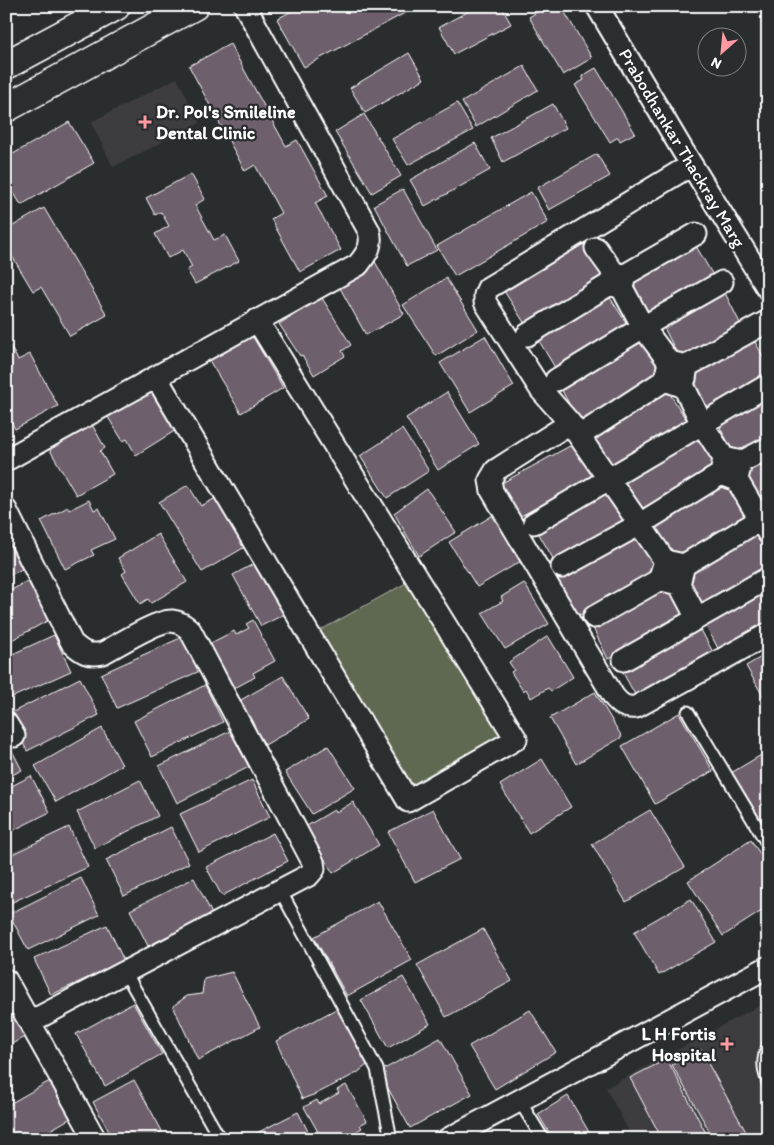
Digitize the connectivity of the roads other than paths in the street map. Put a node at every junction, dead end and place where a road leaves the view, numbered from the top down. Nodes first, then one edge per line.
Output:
1 (116, 6) edge
2 (194, 6) edge
3 (245, 6) edge
4 (597, 6) edge
5 (6, 66) edge
6 (6, 108) edge
7 (691, 165) junction
8 (696, 234) dead end
9 (596, 248) dead end
10 (618, 280) junction
11 (722, 282) dead end
12 (768, 289) edge
13 (257, 320) junction
14 (768, 322) edge
15 (643, 327) junction
16 (527, 335) dead end
17 (676, 374) junction
18 (156, 377) junction
19 (556, 380) dead end
20 (768, 385) edge
21 (702, 424) junction
22 (574, 430) junction
23 (768, 448) edge
24 (6, 460) edge
25 (731, 469) junction
26 (609, 479) junction
27 (6, 510) edge
28 (765, 522) edge
29 (534, 523) dead end
30 (640, 524) junction
31 (562, 567) dead end
32 (672, 573) junction
33 (768, 578) edge
34 (594, 617) dead end
35 (697, 618) junction
36 (768, 634) edge
37 (624, 660) dead end
38 (688, 712) dead end
39 (768, 845) edge
40 (280, 890) junction
41 (768, 967) edge
42 (125, 972) junction
43 (6, 980) edge
44 (30, 1022) junction
45 (768, 1046) edge
46 (768, 1082) edge
47 (520, 1100) junction
48 (95, 1139) edge
49 (220, 1139) edge
50 (391, 1139) edge
51 (448, 1139) edge
52 (543, 1139) edge

1 - 5 main road
2 - 6 main road
3 - 13 street
4 - 7 street, Prabodhankar Thackray Marg
7 - 12 street, Prabodhankar Thackray Marg
7 - 22 street
8 - 10 street
9 - 10 street
10 - 15 street
10 - 16 street
11 - 15 street
13 - 18 street
13 - 18 street
14 - 17 street
15 - 17 street
15 - 19 street
17 - 21 street
17 - 22 street
18 - 24 street
20 - 21 street
21 - 25 street
21 - 26 street
22 - 26 street
22 - 36 street
23 - 25 street
25 - 28 street
25 - 30 street
26 - 29 street
26 - 30 street
27 - 40 street
28 - 32 street
30 - 31 street
30 - 32 street
32 - 34 street
32 - 35 street
33 - 35 street
35 - 37 street
38 - 39 lane
40 - 42 street
40 - 50 lane
41 - 47 street
42 - 44 street
42 - 49 lane
43 - 44 street
44 - 48 street
45 - 46 lane
47 - 51 street
47 - 52 lane

